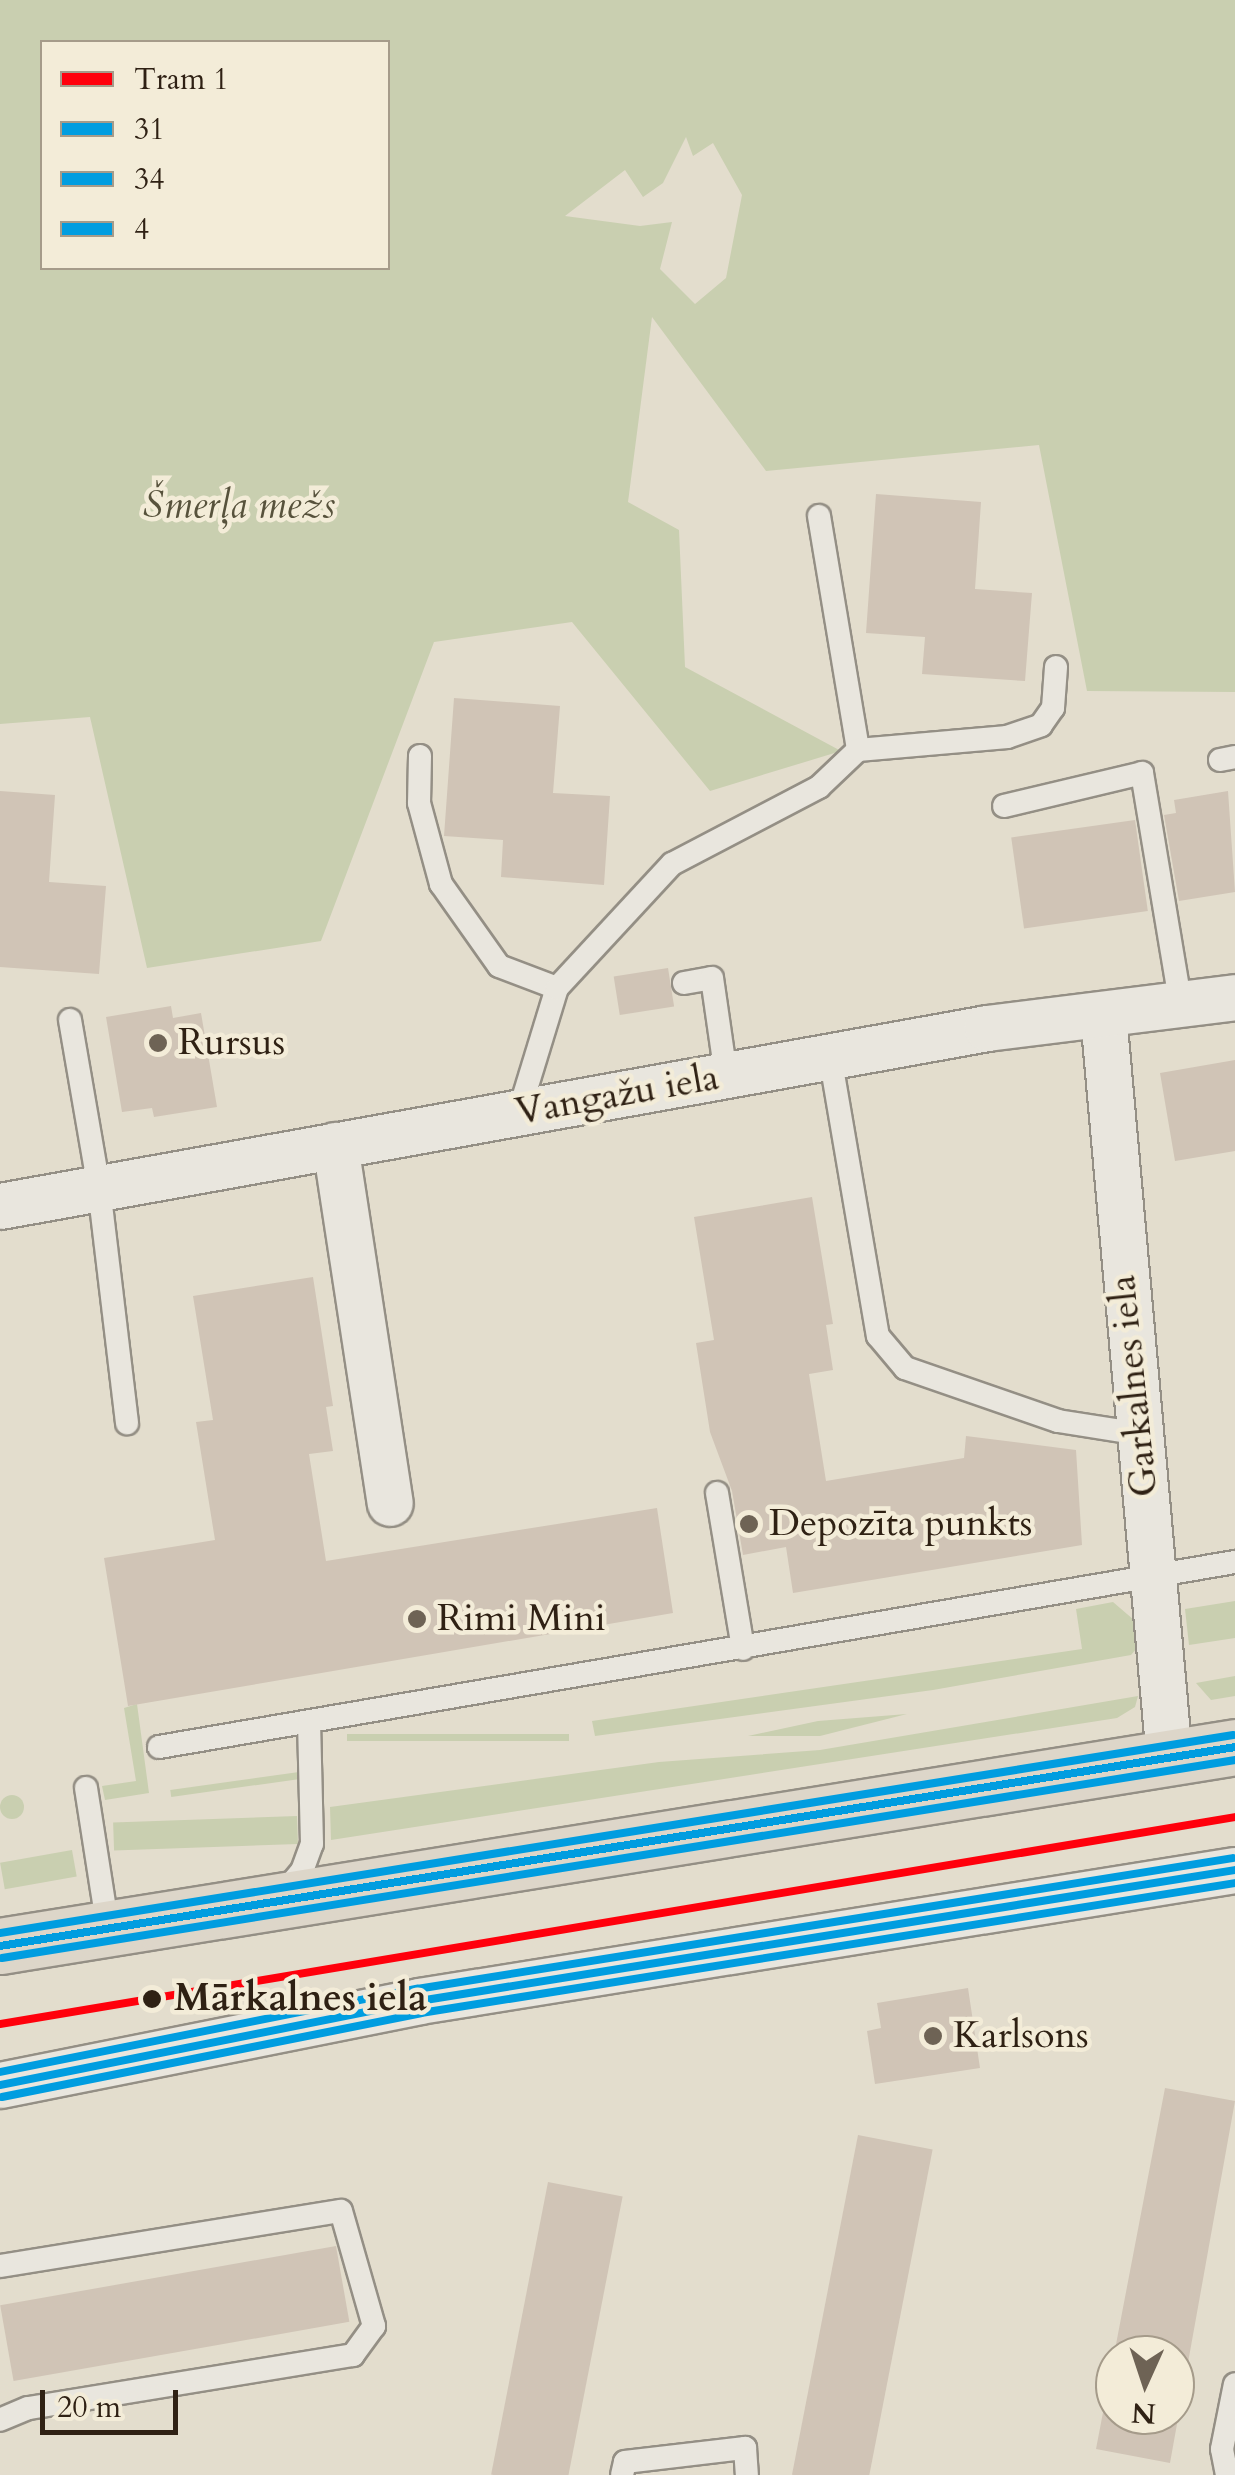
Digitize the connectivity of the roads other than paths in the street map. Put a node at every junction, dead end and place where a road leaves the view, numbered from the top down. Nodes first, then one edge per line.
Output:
1 (820, 516) dead end
2 (1056, 667) dead end
3 (858, 750) junction
4 (420, 756) dead end
5 (1004, 806) dead end
6 (684, 983) dead end
7 (557, 988) junction
8 (1235, 997) edge
9 (1181, 1005) junction
10 (1103, 1016) junction
11 (70, 1020) dead end
12 (830, 1056) junction
13 (726, 1075) junction
14 (520, 1112) junction
15 (335, 1145) junction
16 (99, 1188) junction
17 (0, 1206) edge
18 (127, 1423) dead end
19 (1136, 1433) junction
20 (717, 1493) dead end
21 (390, 1503) dead end
22 (1235, 1562) edge
23 (1155, 1574) junction
24 (743, 1649) junction
25 (310, 1723) junction
26 (159, 1747) dead end
27 (1235, 1747) edge
28 (1170, 1757) junction
29 (86, 1788) dead end
30 (1235, 1870) edge
31 (277, 1900) junction
32 (108, 1929) junction
33 (0, 1946) edge
34 (0, 2084) edge
35 (0, 2266) edge
36 (1235, 2384) edge
37 (0, 2420) edge
38 (622, 2475) edge
39 (747, 2475) edge
40 (1226, 2475) edge

1 - 3 lane
2 - 3 lane
3 - 7 lane
4 - 7 lane
5 - 9 lane
6 - 13 lane
7 - 14 lane
8 - 9 street, Vangažu iela
9 - 10 street, Vangažu iela
10 - 12 street, Vangažu iela
10 - 19 street, Garkalnes iela
11 - 16 lane
12 - 13 street, Vangažu iela
12 - 19 lane
13 - 14 street, Vangažu iela
14 - 15 street, Vangažu iela
15 - 16 street, Vangažu iela
15 - 21 street
16 - 17 street, Vangažu iela
16 - 18 lane
19 - 23 street, Garkalnes iela
20 - 24 lane
22 - 23 lane
23 - 24 lane
23 - 28 street, Garkalnes iela
24 - 25 lane
25 - 26 lane
25 - 31 lane
27 - 28 highway
28 - 31 highway
29 - 32 lane
30 - 34 street
31 - 32 highway
32 - 33 highway
35 - 37 lane
36 - 40 lane
38 - 39 lane

